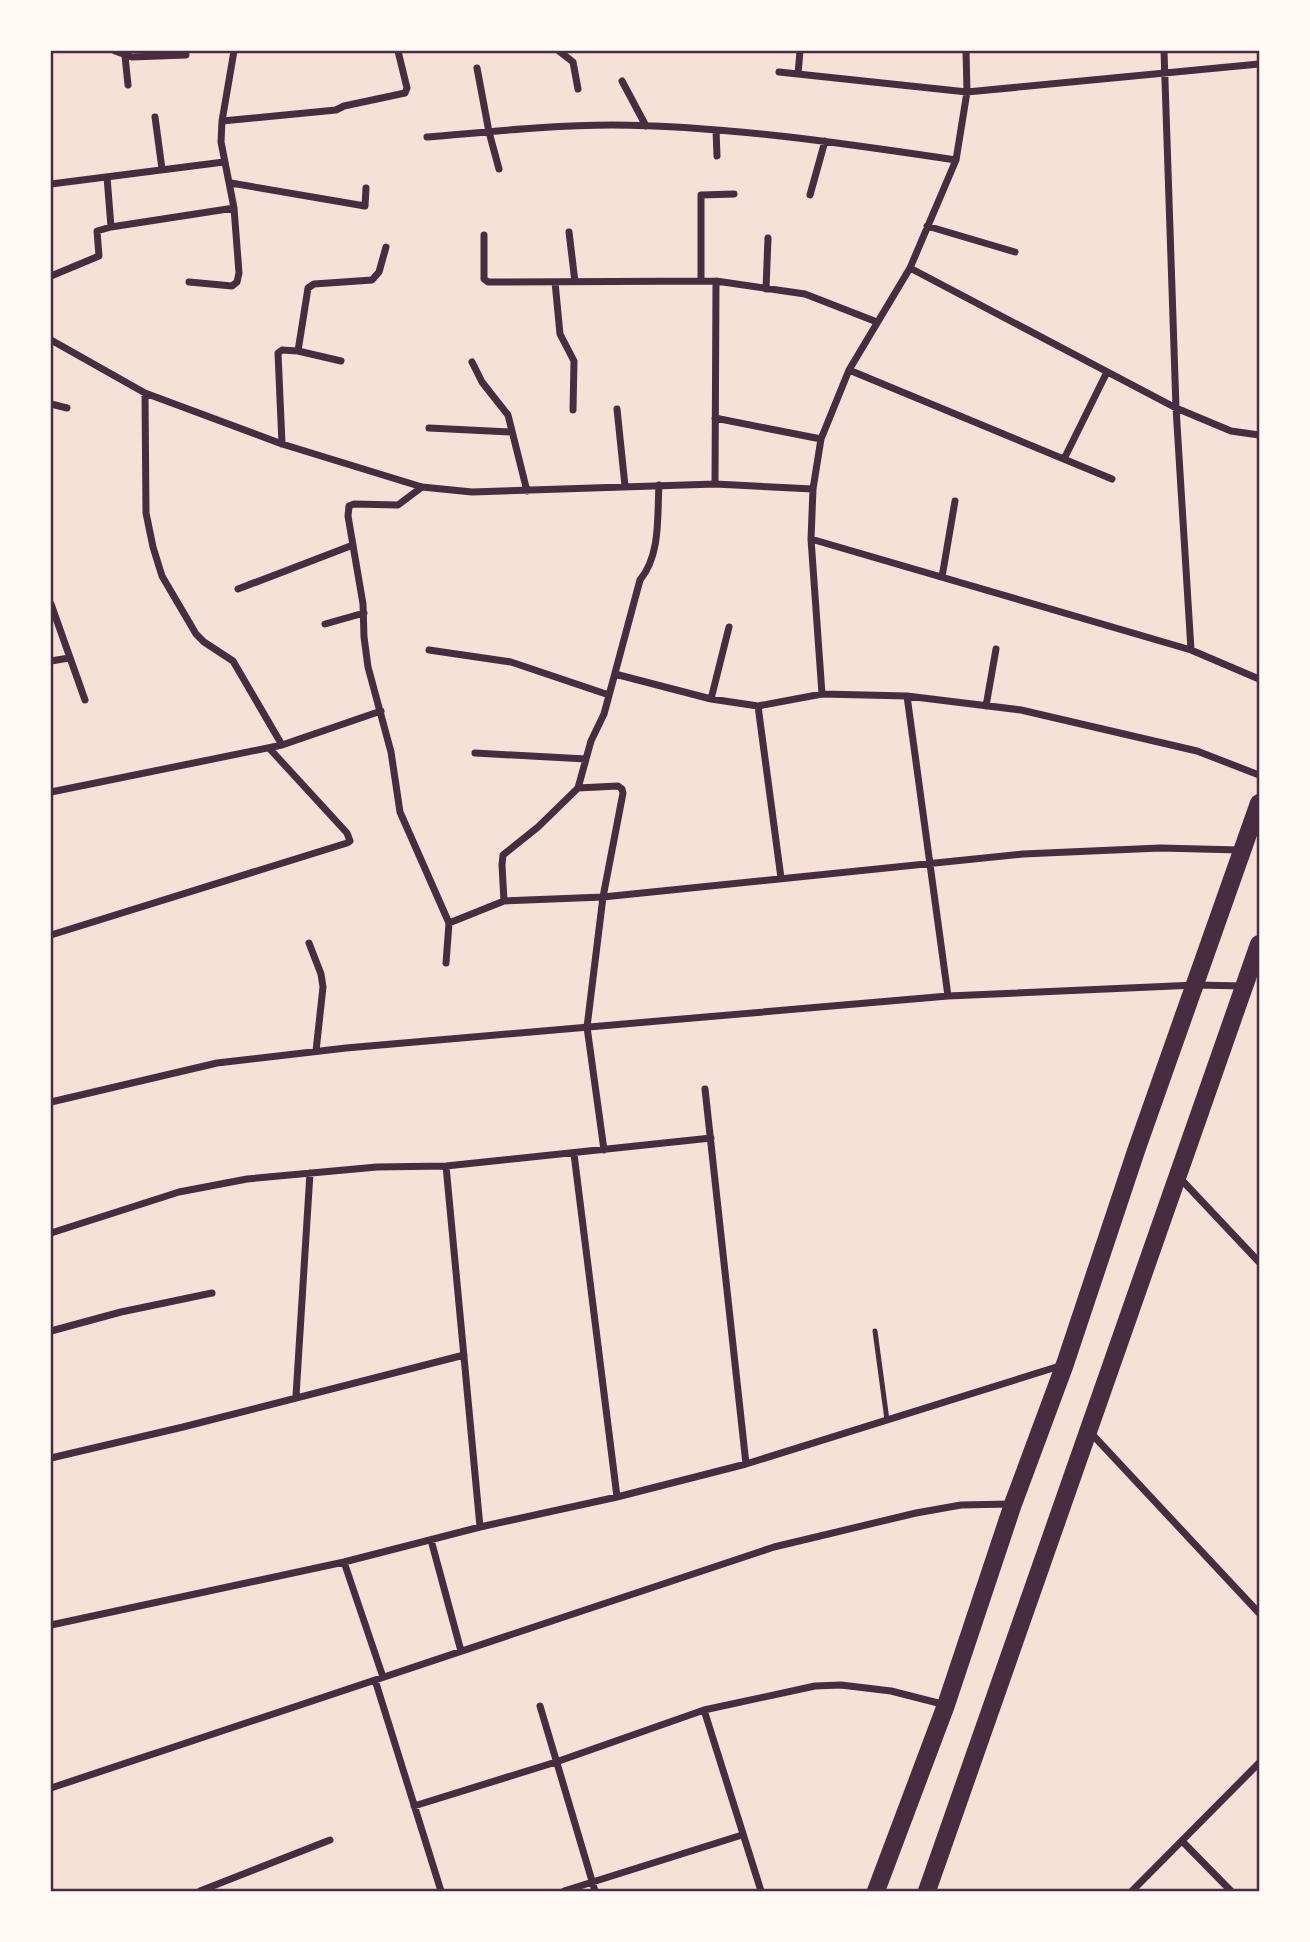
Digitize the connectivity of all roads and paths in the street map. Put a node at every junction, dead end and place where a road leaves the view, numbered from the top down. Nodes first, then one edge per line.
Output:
1 (115, 51) edge
2 (234, 51) edge
3 (398, 51) edge
4 (559, 51) edge
5 (800, 51) edge
6 (966, 51) edge
7 (1164, 51) edge
8 (125, 55) junction
9 (186, 55) dead end
10 (1259, 64) edge
11 (477, 68) dead end
12 (779, 72) dead end
13 (1165, 72) junction
14 (798, 74) junction
15 (622, 81) dead end
16 (128, 85) dead end
17 (578, 89) dead end
18 (967, 92) junction
19 (155, 117) dead end
20 (222, 121) junction
21 (646, 126) junction
22 (716, 130) junction
23 (489, 132) junction
24 (427, 137) dead end
25 (825, 141) junction
26 (717, 156) dead end
27 (956, 160) junction
28 (224, 162) junction
29 (162, 169) junction
30 (499, 169) dead end
31 (107, 177) junction
32 (231, 183) junction
33 (51, 184) edge
34 (366, 188) dead end
35 (734, 194) dead end
36 (810, 195) dead end
37 (234, 208) junction
38 (928, 226) junction
39 (111, 227) junction
40 (569, 232) dead end
41 (484, 235) dead end
42 (768, 238) dead end
43 (386, 247) dead end
44 (1015, 252) dead end
45 (909, 268) junction
46 (51, 276) edge
47 (701, 281) junction
48 (716, 281) junction
49 (189, 282) dead end
50 (555, 282) junction
51 (575, 282) junction
52 (766, 289) junction
53 (877, 323) junction
54 (51, 340) edge
55 (298, 351) junction
56 (341, 360) dead end
57 (472, 362) dead end
58 (849, 370) junction
59 (1107, 372) junction
60 (145, 393) junction
61 (51, 404) edge
62 (67, 408) dead end
63 (1176, 408) junction
64 (617, 409) dead end
65 (573, 411) dead end
66 (715, 418) junction
67 (429, 428) dead end
68 (512, 432) junction
69 (1259, 435) edge
70 (821, 439) junction
71 (282, 444) junction
72 (1064, 459) junction
73 (1112, 480) dead end
74 (715, 484) junction
75 (659, 485) junction
76 (422, 486) junction
77 (625, 486) junction
78 (813, 489) junction
79 (527, 491) junction
80 (955, 501) dead end
81 (811, 539) junction
82 (353, 545) junction
83 (942, 577) junction
84 (238, 589) dead end
85 (51, 604) edge
86 (363, 613) junction
87 (325, 624) dead end
88 (729, 626) dead end
89 (996, 649) dead end
90 (429, 650) dead end
91 (1191, 650) junction
92 (69, 658) junction
93 (51, 662) edge
94 (615, 674) junction
95 (1259, 679) edge
96 (822, 694) junction
97 (609, 695) junction
98 (907, 696) junction
99 (711, 699) junction
100 (85, 700) dead end
101 (758, 706) junction
102 (986, 706) junction
103 (381, 711) junction
104 (282, 745) junction
105 (269, 747) junction
106 (475, 753) dead end
107 (586, 759) junction
108 (1259, 775) edge
109 (578, 788) junction
110 (51, 792) edge
111 (1259, 803) edge
112 (1243, 850) junction
113 (929, 863) junction
114 (781, 878) junction
115 (603, 897) junction
116 (504, 901) junction
117 (449, 923) junction
118 (51, 935) edge
119 (309, 943) dead end
120 (1259, 944) edge
121 (446, 963) dead end
122 (1196, 985) junction
123 (1245, 986) junction
124 (948, 996) junction
125 (587, 1027) junction
126 (316, 1051) junction
127 (705, 1089) dead end
128 (51, 1102) edge
129 (710, 1138) junction
130 (604, 1150) junction
131 (574, 1154) junction
132 (446, 1166) junction
133 (310, 1173) junction
134 (1178, 1176) junction
135 (51, 1233) edge
136 (1259, 1262) edge
137 (212, 1293) dead end
138 (51, 1331) edge
139 (875, 1331) dead end
140 (464, 1356) junction
141 (1065, 1364) junction
142 (296, 1396) junction
143 (887, 1420) junction
144 (1088, 1431) junction
145 (51, 1458) edge
146 (746, 1464) junction
147 (617, 1497) junction
148 (1013, 1504) junction
149 (480, 1527) junction
150 (432, 1540) junction
151 (344, 1562) junction
152 (1259, 1613) edge
153 (51, 1625) edge
154 (461, 1651) junction
155 (379, 1678) junction
156 (946, 1705) junction
157 (540, 1706) dead end
158 (704, 1710) junction
159 (556, 1762) junction
160 (1259, 1763) edge
161 (51, 1788) edge
162 (414, 1806) junction
163 (742, 1835) junction
164 (330, 1840) dead end
165 (1182, 1841) junction
166 (592, 1881) junction
167 (200, 1891) edge
168 (441, 1891) edge
169 (564, 1891) edge
170 (594, 1891) edge
171 (761, 1891) edge
172 (876, 1891) edge
173 (927, 1891) edge
174 (1132, 1891) edge
175 (1231, 1891) edge

1 - 8 street
2 - 20 street
3 - 20 street
4 - 17 street
5 - 14 street
6 - 18 street
7 - 13 street
8 - 9 street
8 - 16 street
10 - 13 street
11 - 23 street
12 - 14 street
13 - 18 street
13 - 63 street
14 - 18 street
15 - 21 street
18 - 27 street
19 - 29 street
20 - 28 street
21 - 22 street
21 - 23 street
22 - 25 street
22 - 26 street
23 - 24 street
23 - 30 street
25 - 27 street
25 - 36 street
27 - 38 street
28 - 29 street
28 - 32 street
29 - 31 street
31 - 33 street
31 - 39 street
32 - 34 street
32 - 37 street
35 - 47 street
37 - 39 street
37 - 49 street
38 - 44 street
38 - 45 street
39 - 46 street
40 - 51 street
41 - 50 street
42 - 52 street
43 - 55 street
45 - 53 street
45 - 59 street
47 - 48 street
47 - 51 street
48 - 52 street
48 - 66 street
50 - 51 street
50 - 65 street
52 - 53 street
53 - 58 street
54 - 60 street
55 - 56 street
55 - 71 street
57 - 68 street
58 - 70 street
58 - 72 street
59 - 63 street
59 - 72 street
60 - 71 street
60 - 104 street
61 - 62 street
63 - 69 street
63 - 91 street
64 - 77 street
66 - 70 street
66 - 74 street
67 - 68 street
68 - 79 street
70 - 78 street
71 - 76 street
72 - 73 street
74 - 75 street
74 - 78 street
75 - 77 street
75 - 94 street
76 - 79 street
76 - 82 street
77 - 79 street
78 - 81 street
80 - 83 street
81 - 83 street
81 - 96 street
82 - 84 street
82 - 86 street
83 - 91 street
85 - 92 street
86 - 87 street
86 - 103 street
88 - 99 street
89 - 102 street
90 - 97 street
91 - 95 street
92 - 93 street
92 - 100 street
94 - 97 street
94 - 99 street
96 - 98 street
96 - 101 street
97 - 107 street
98 - 102 street
98 - 113 street
99 - 101 street
101 - 114 street
102 - 108 street
103 - 104 street
103 - 117 street
104 - 105 street
105 - 110 street
105 - 118 street
106 - 107 street
107 - 109 street
109 - 115 street
109 - 116 street
111 - 112 main road
112 - 113 street
112 - 122 main road
113 - 114 street
113 - 124 street
114 - 115 street
115 - 116 street
115 - 125 street
116 - 117 street
117 - 121 street
119 - 126 street
120 - 123 main road
122 - 123 street
122 - 124 street
122 - 141 main road
123 - 134 main road
124 - 125 street
125 - 126 street
125 - 130 street
126 - 128 street
127 - 129 street
129 - 130 street
129 - 146 street
130 - 131 street
131 - 132 street
131 - 147 street
132 - 133 street
132 - 140 street
133 - 135 street
133 - 142 street
134 - 136 street
134 - 144 main road
137 - 138 street
139 - 143 lane
140 - 142 street
140 - 149 street
141 - 143 street
141 - 148 main road
142 - 145 street
143 - 146 street
144 - 152 street
144 - 173 main road
146 - 147 street
147 - 149 street
148 - 154 street
148 - 156 main road
149 - 150 street
150 - 151 street
150 - 154 street
151 - 153 street
151 - 155 street
154 - 155 street
155 - 161 street
155 - 162 street
156 - 158 street
156 - 172 main road
157 - 159 street
158 - 159 street
158 - 163 street
159 - 162 street
159 - 166 street
160 - 165 street
162 - 168 street
163 - 166 street
163 - 171 street
164 - 167 street
165 - 174 street
165 - 175 street
166 - 169 street
166 - 170 street

